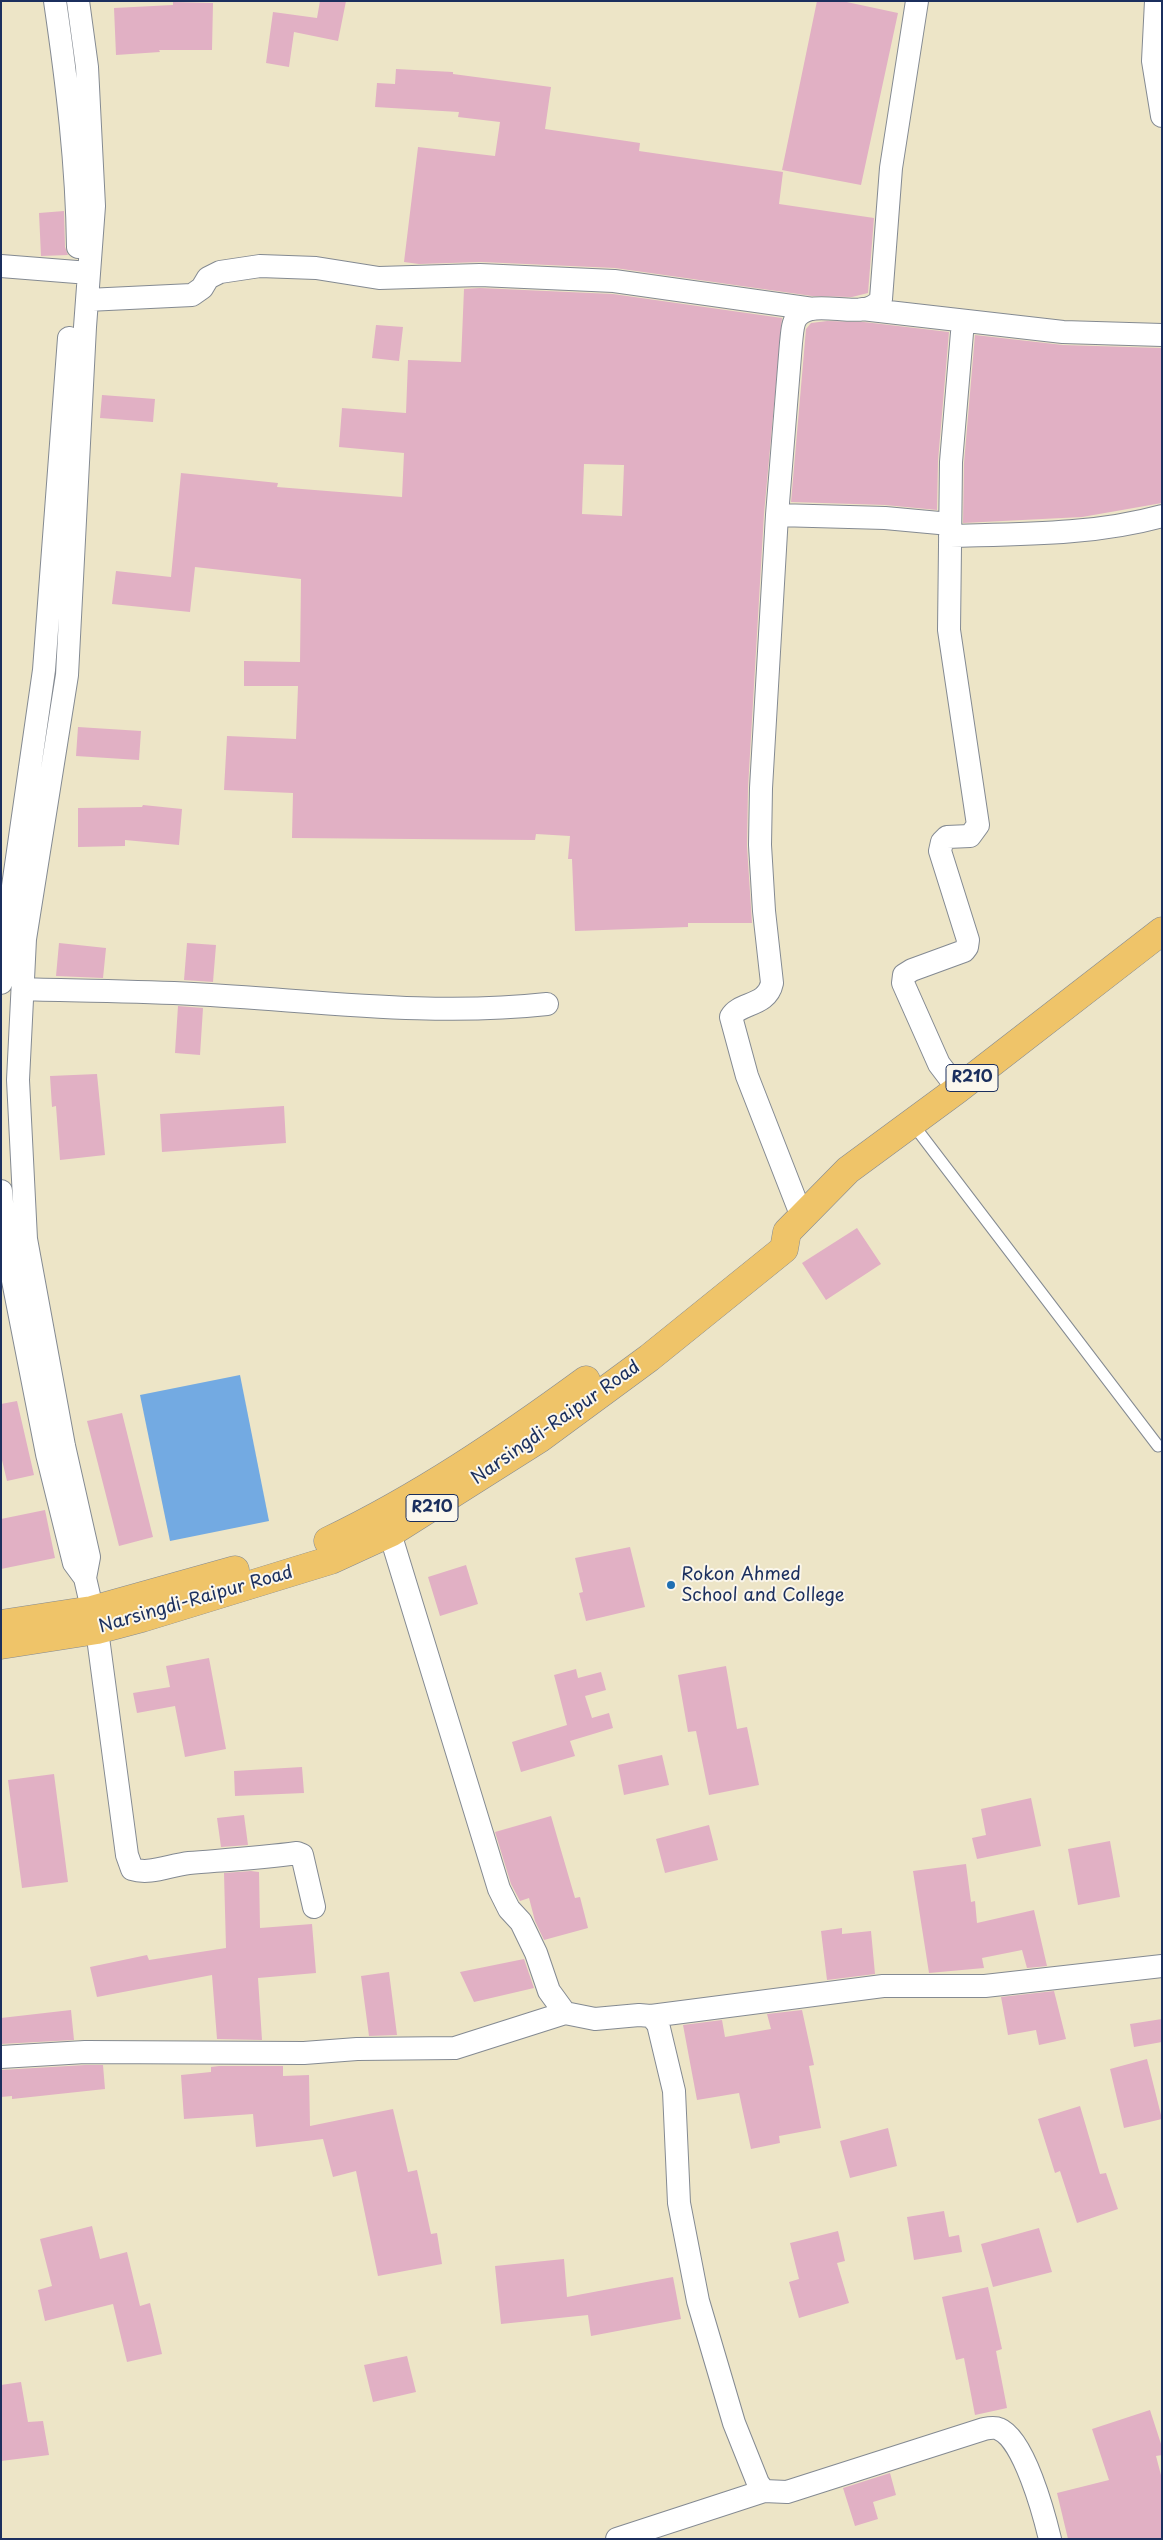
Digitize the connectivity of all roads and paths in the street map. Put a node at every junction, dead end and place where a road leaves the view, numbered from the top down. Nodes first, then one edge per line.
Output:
1 (55, 1) edge
2 (78, 1) edge
3 (916, 1) edge
4 (1156, 1) edge
5 (1162, 116) edge
6 (1, 266) edge
7 (84, 273) junction
8 (87, 300) junction
9 (813, 309) junction
10 (861, 309) junction
11 (964, 321) junction
12 (1162, 335) edge
13 (777, 515) junction
14 (1162, 516) edge
15 (950, 530) junction
16 (1162, 931) edge
17 (1, 983) edge
18 (23, 989) junction
19 (547, 1004) dead end
20 (958, 1089) junction
21 (912, 1123) junction
22 (1, 1191) edge
23 (794, 1224) junction
24 (1158, 1446) dead end
25 (388, 1522) junction
26 (85, 1578) junction
27 (95, 1620) junction
28 (1, 1624) edge
29 (1, 1645) edge
30 (314, 1908) dead end
31 (1162, 1966) edge
32 (565, 2013) junction
33 (651, 2016) junction
34 (1, 2057) edge
35 (764, 2491) junction
36 (617, 2539) edge
37 (1050, 2539) edge

1 - 7 street
2 - 7 street
3 - 10 street
4 - 5 street
6 - 7 street
7 - 8 street
7 - 17 street
8 - 9 street
8 - 18 street
9 - 10 street
9 - 13 street
10 - 11 street
11 - 12 street
11 - 15 street
13 - 15 street
13 - 23 street
14 - 15 street
15 - 20 street
16 - 20 main road, Narsingdi-Raipur Road / R210
18 - 19 street
18 - 26 street
20 - 21 main road, Narsingdi-Raipur Road / R210
21 - 23 main road, Narsingdi-Raipur Road / R210
21 - 24 lane
22 - 26 street
23 - 25 main road, Narsingdi-Raipur Road / R210
25 - 27 main road, Narsingdi-Raipur Road / R210
25 - 32 street
26 - 27 street
27 - 28 main road, Narsingdi-Raipur Road / R210
27 - 29 main road, Narsingdi-Raipur Road / R210
27 - 30 street
31 - 33 street
32 - 33 street
32 - 34 street
33 - 35 street
35 - 36 street
35 - 37 street

